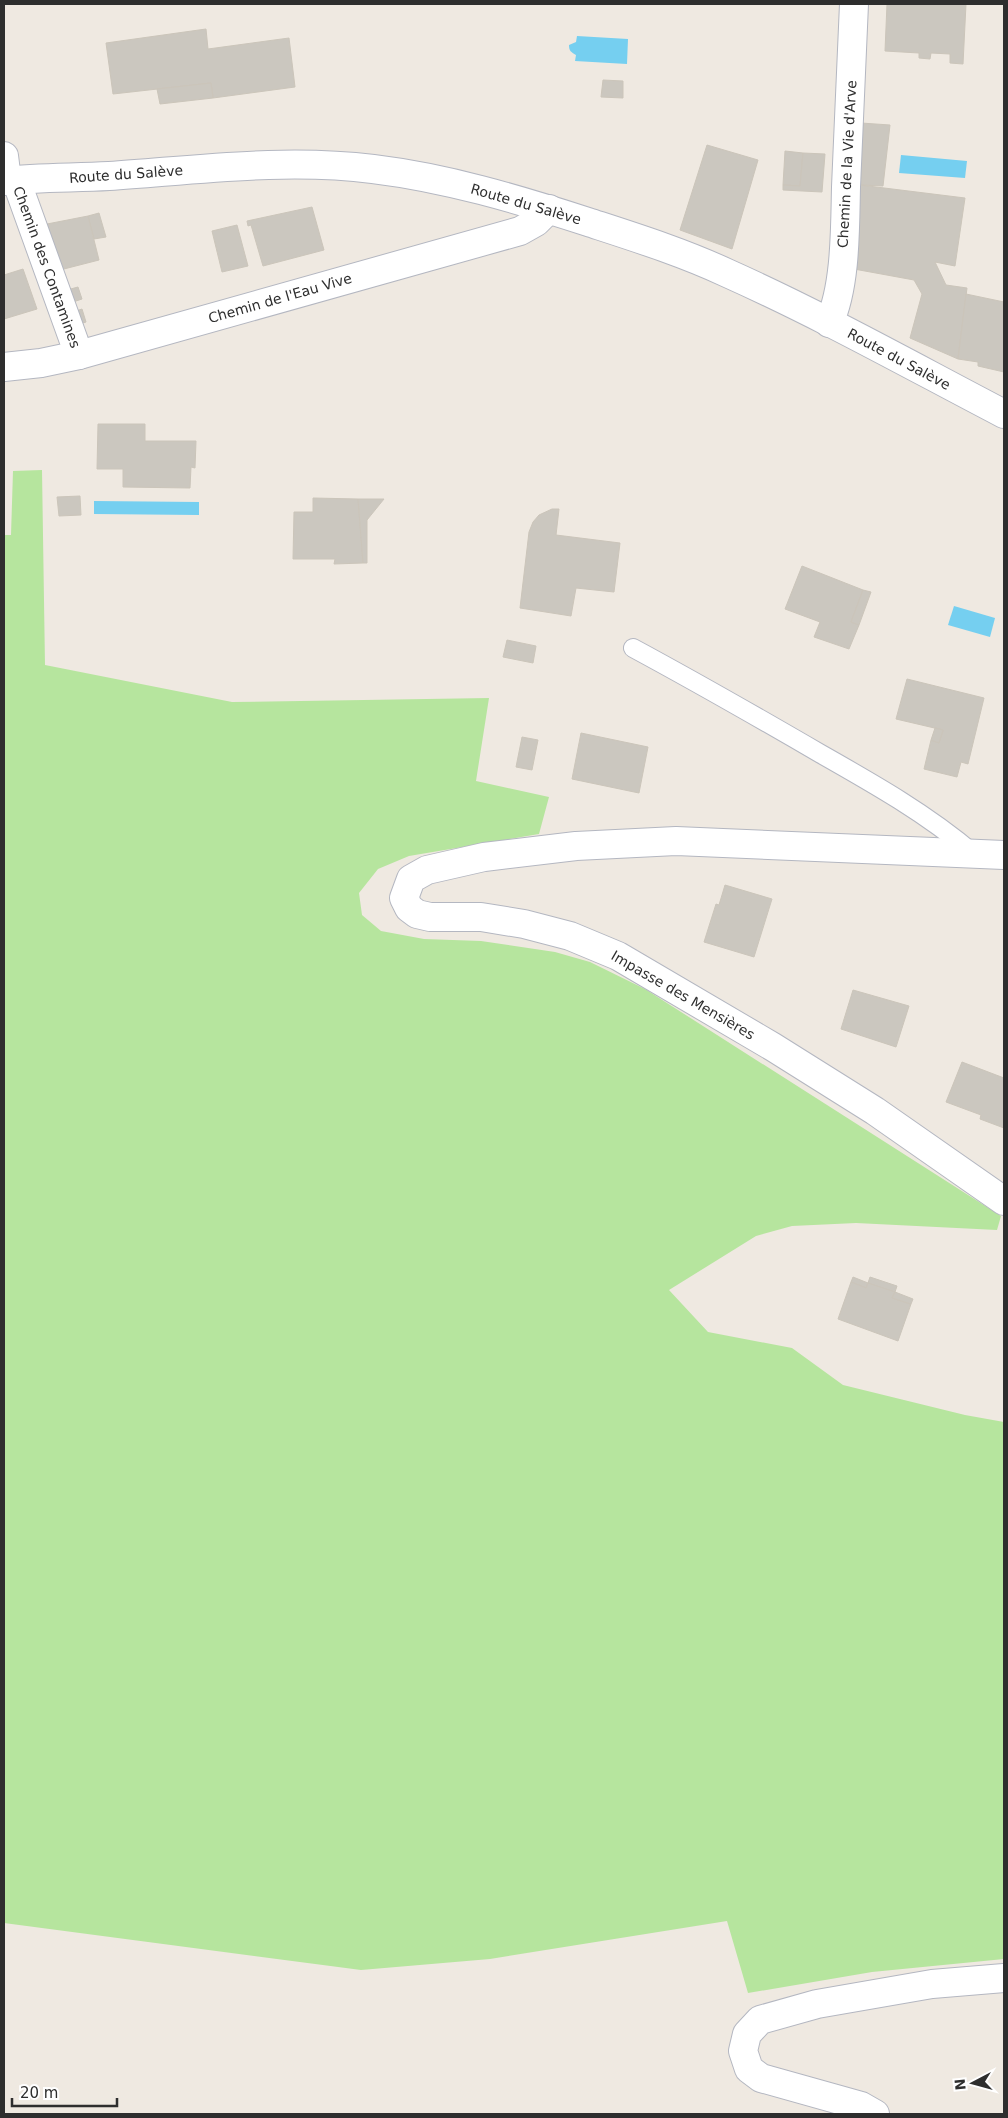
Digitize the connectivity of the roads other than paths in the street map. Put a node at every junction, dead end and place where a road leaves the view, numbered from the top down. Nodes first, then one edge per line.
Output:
1 (854, 4) edge
2 (7, 175) edge
3 (549, 210) junction
4 (830, 323) junction
5 (79, 355) junction
6 (4, 367) edge
7 (1004, 414) edge
8 (633, 648) dead end
9 (974, 854) junction
10 (1004, 855) edge
11 (1004, 1201) edge
12 (1004, 1978) edge
13 (875, 2114) edge

1 - 4 street, Chemin de la Vie d'Arve
2 - 3 street, Route du Salève
2 - 5 street, Chemin des Contamines
3 - 4 street, Route du Salève
3 - 5 street, Chemin de l'Eau Vive
4 - 7 street, Route du Salève
5 - 6 street, Chemin de l'Eau Vive
8 - 9 lane
9 - 10 street, Impasse des Mensières
9 - 11 street, Impasse des Mensières
12 - 13 street

